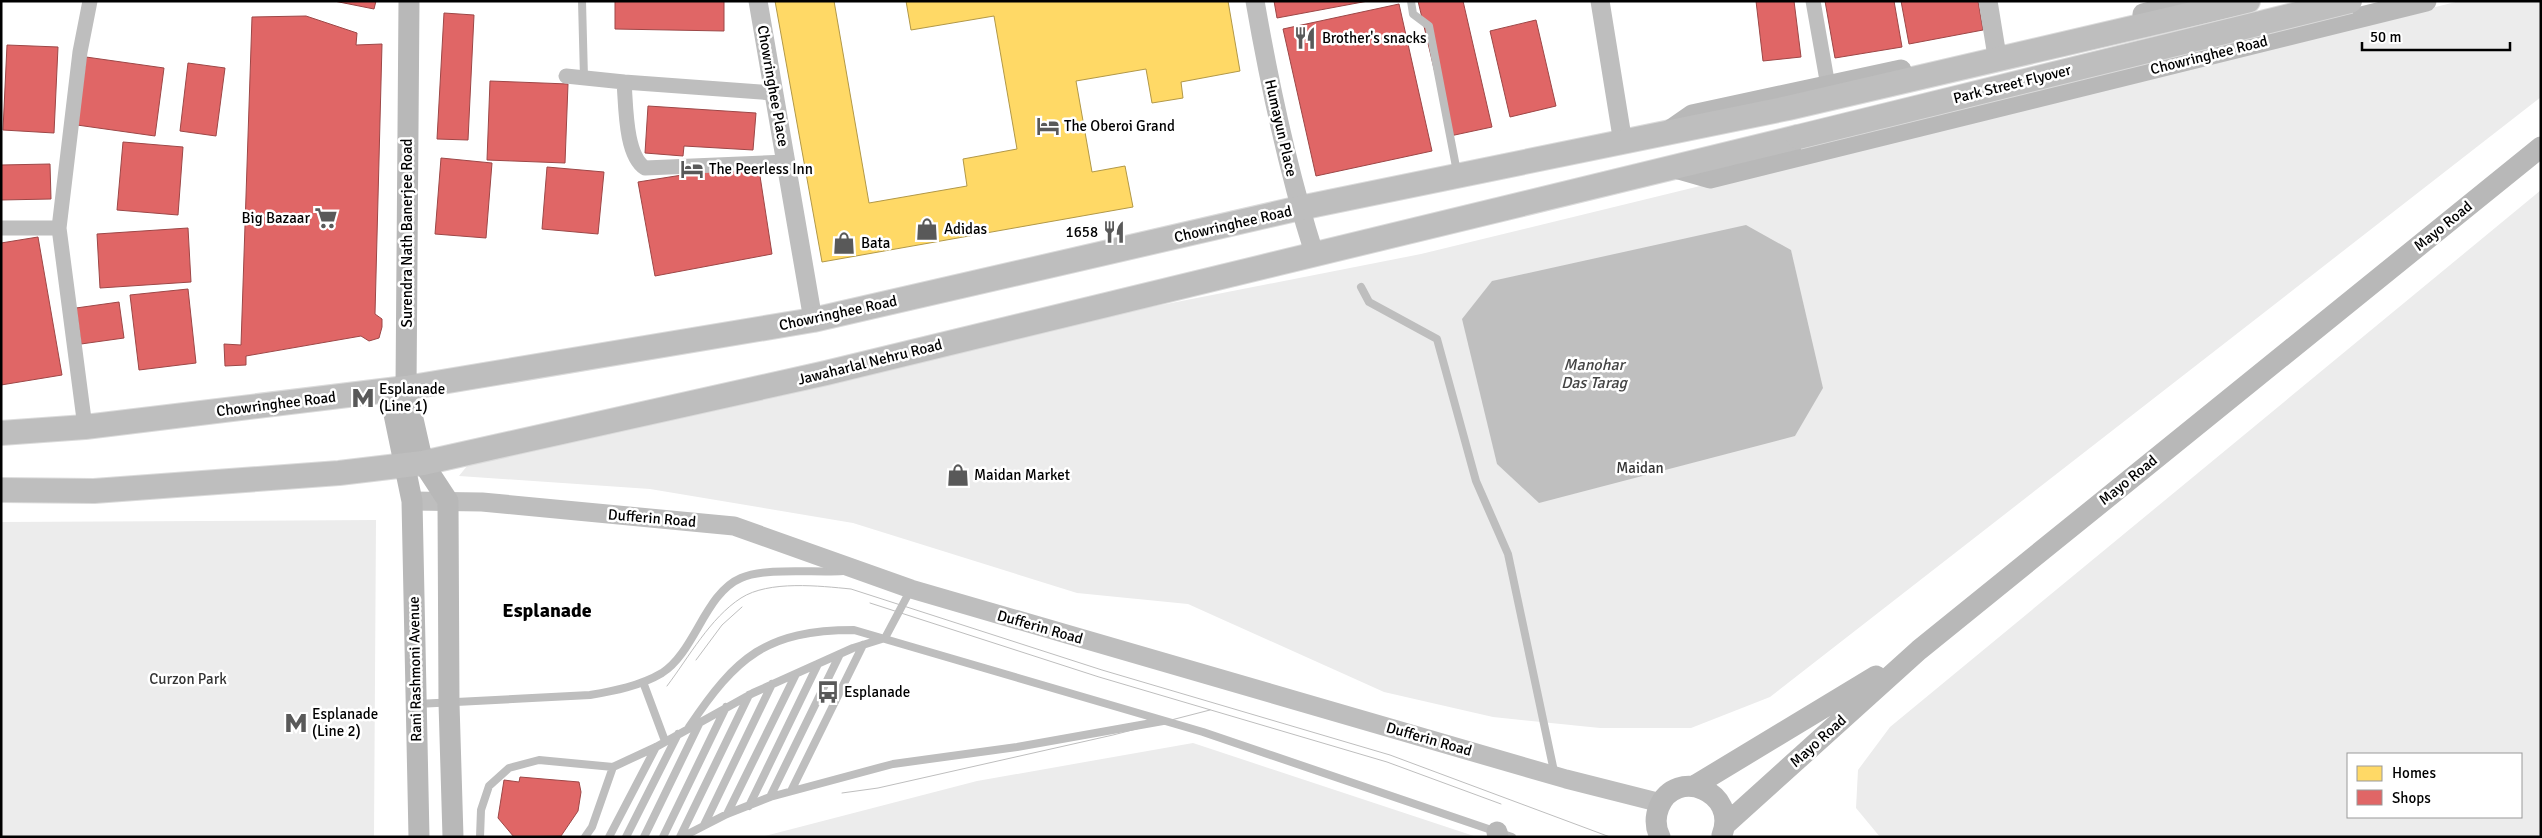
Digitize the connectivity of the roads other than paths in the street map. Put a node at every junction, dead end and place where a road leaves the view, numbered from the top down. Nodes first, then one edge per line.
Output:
1 (90, 1) edge
2 (409, 1) edge
3 (582, 1) edge
4 (758, 1) edge
5 (1255, 1) edge
6 (1411, 1) edge
7 (1600, 1) edge
8 (1813, 1) edge
9 (1988, 1) edge
10 (2193, 1) edge
11 (2248, 1) edge
12 (2350, 1) edge
13 (2426, 1) edge
14 (1996, 50) junction
15 (566, 76) dead end
16 (584, 78) junction
17 (624, 82) junction
18 (1828, 86) junction
19 (774, 93) junction
20 (1665, 134) junction
21 (1623, 143) junction
22 (2541, 146) edge
23 (787, 162) junction
24 (1675, 168) junction
25 (1458, 176) junction
26 (1300, 208) junction
27 (1, 228) edge
28 (59, 228) junction
29 (1314, 253) junction
30 (1361, 287) dead end
31 (813, 320) junction
32 (398, 389) junction
33 (85, 427) junction
34 (1, 433) edge
35 (413, 464) junction
36 (1, 490) edge
37 (412, 501) junction
38 (448, 501) junction
39 (858, 570) junction
40 (911, 589) junction
41 (885, 638) junction
42 (863, 645) junction
43 (1919, 650) junction
44 (840, 654) junction
45 (818, 664) junction
46 (796, 674) junction
47 (643, 682) junction
48 (772, 684) junction
49 (749, 695) junction
50 (449, 702) junction
51 (416, 704) junction
52 (726, 707) junction
53 (1165, 720) junction
54 (701, 721) junction
55 (689, 727) junction
56 (678, 734) junction
57 (665, 741) junction
58 (656, 746) junction
59 (613, 767) junction
60 (1555, 776) junction
61 (1694, 786) junction
62 (791, 791) junction
63 (770, 797) junction
64 (1661, 803) junction
65 (749, 806) junction
66 (727, 814) junction
67 (704, 825) junction
68 (1723, 831) edge
69 (1502, 835) edge
70 (1656, 835) edge
71 (418, 837) edge
72 (453, 837) edge
73 (480, 837) edge
74 (585, 837) edge
75 (609, 837) edge
76 (626, 837) edge
77 (644, 837) edge
78 (663, 837) edge
79 (681, 837) edge

1 - 28 street
2 - 32 main road, Surendra Nath Banerjee Road
3 - 16 lane
4 - 19 street, Chowringhee Place
5 - 26 street, Humayun Place
6 - 25 lane
7 - 21 street
8 - 18 street
9 - 14 street
10 - 14 main road
11 - 20 main road, Park Street Flyover
12 - 24 main road, Park Street Flyover, bridge
13 - 24 main road, Chowringhee Road
14 - 18 main road
15 - 16 street
16 - 17 street
17 - 19 street
17 - 23 street
18 - 20 main road
19 - 23 street, Chowringhee Place
20 - 21 main road, Chowringhee Road
21 - 25 main road, Chowringhee Road
22 - 43 main road, Mayo Road
23 - 31 street, Chowringhee Place
24 - 29 main road
25 - 26 main road, Chowringhee Road
26 - 29 street, Humayun Place
26 - 31 main road, Chowringhee Road
27 - 28 street
28 - 33 street
29 - 35 main road, Jawaharlal Nehru Road
30 - 60 lane
31 - 32 main road, Chowringhee Road
32 - 33 main road, Chowringhee Road
32 - 35 main road, Surendra Nath Banerjee Road
33 - 34 main road, Chowringhee Road
35 - 36 main road
35 - 37 main road, Rani Rashmoni Avenue
35 - 38 main road
37 - 38 street, Dufferin Road
37 - 51 main road, Rani Rashmoni Avenue
38 - 39 street, Dufferin Road
38 - 50 main road
39 - 40 street, Dufferin Road
39 - 47 lane
40 - 41 lane
40 - 60 street, Dufferin Road
41 - 42 lane
41 - 53 lane
41 - 55 lane
42 - 44 lane
42 - 62 lane
43 - 61 main road
43 - 68 main road, Mayo Road
44 - 45 lane
44 - 63 lane
45 - 46 lane
45 - 65 lane
46 - 48 lane
46 - 66 lane
47 - 50 lane
47 - 57 lane
48 - 49 lane
48 - 67 lane
49 - 52 lane
49 - 79 lane
50 - 51 lane
50 - 72 main road
51 - 71 main road, Rani Rashmoni Avenue
52 - 54 lane
52 - 78 lane
53 - 62 lane
53 - 69 lane
54 - 55 lane
54 - 77 lane
55 - 56 lane
56 - 57 lane
56 - 76 lane
57 - 58 lane
58 - 59 lane
58 - 75 lane
59 - 73 lane
59 - 74 lane
60 - 64 street, Dufferin Road
61 - 64 main road
61 - 68 main road
62 - 63 lane
63 - 65 lane
64 - 70 main road
65 - 66 lane
66 - 67 lane
67 - 79 lane

